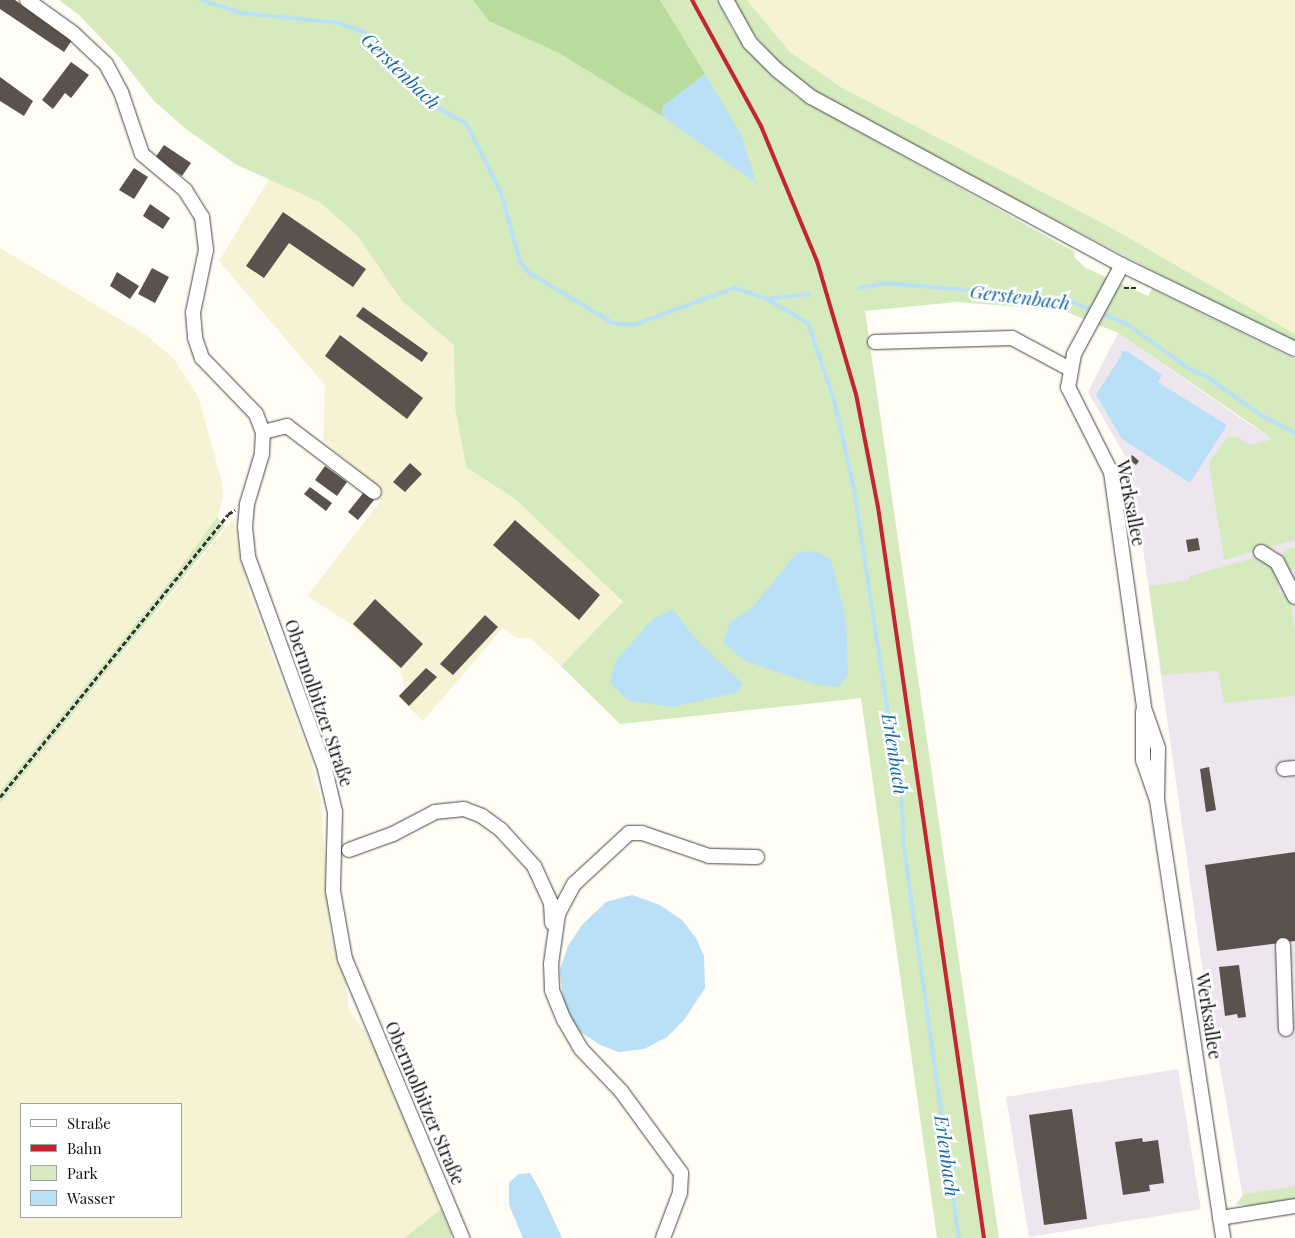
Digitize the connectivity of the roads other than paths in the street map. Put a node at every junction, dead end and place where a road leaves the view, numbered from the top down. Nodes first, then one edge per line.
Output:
1 (27, 0) edge
2 (726, 0) edge
3 (1122, 265) junction
4 (875, 342) dead end
5 (1295, 349) edge
6 (1070, 369) junction
7 (263, 432) junction
8 (374, 492) dead end
9 (1261, 552) dead end
10 (1295, 597) edge
11 (349, 850) dead end
12 (757, 857) dead end
13 (553, 938) junction
14 (1283, 945) dead end
15 (1289, 963) edge
16 (1286, 1029) dead end
17 (1295, 1206) edge
18 (1220, 1218) junction
19 (462, 1238) edge
20 (663, 1238) edge
21 (1223, 1238) edge

1 - 7 street
2 - 3 street
3 - 5 street
3 - 6 street, Werksallee
4 - 6 street
6 - 18 street, Werksallee
7 - 8 street
7 - 19 street, Obermolbitzer Straße
9 - 10 street
11 - 13 street
12 - 13 street
13 - 20 street
14 - 15 street
15 - 16 street
17 - 18 street
18 - 21 street, Werksallee

